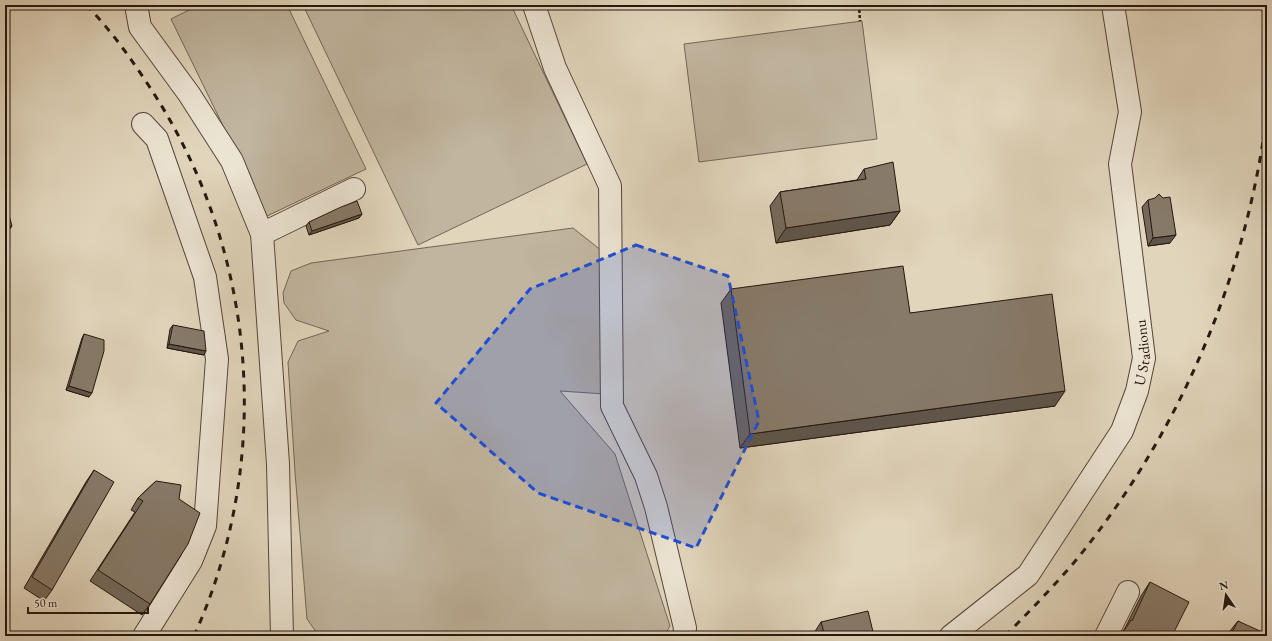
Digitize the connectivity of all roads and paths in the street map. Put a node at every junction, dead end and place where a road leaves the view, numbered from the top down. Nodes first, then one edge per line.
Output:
1 (136, 5) edge
2 (534, 5) edge
3 (859, 5) edge
4 (1113, 5) edge
5 (860, 21) dead end
6 (143, 124) dead end
7 (354, 189) dead end
8 (262, 234) junction
9 (1128, 592) dead end
10 (144, 636) edge
11 (282, 636) edge
12 (684, 636) edge
13 (951, 636) edge
14 (1106, 636) edge

1 - 8 street
2 - 12 street
3 - 5 path
4 - 13 street, U Stadionu
6 - 10 street
7 - 8 street
8 - 11 street
9 - 14 street

